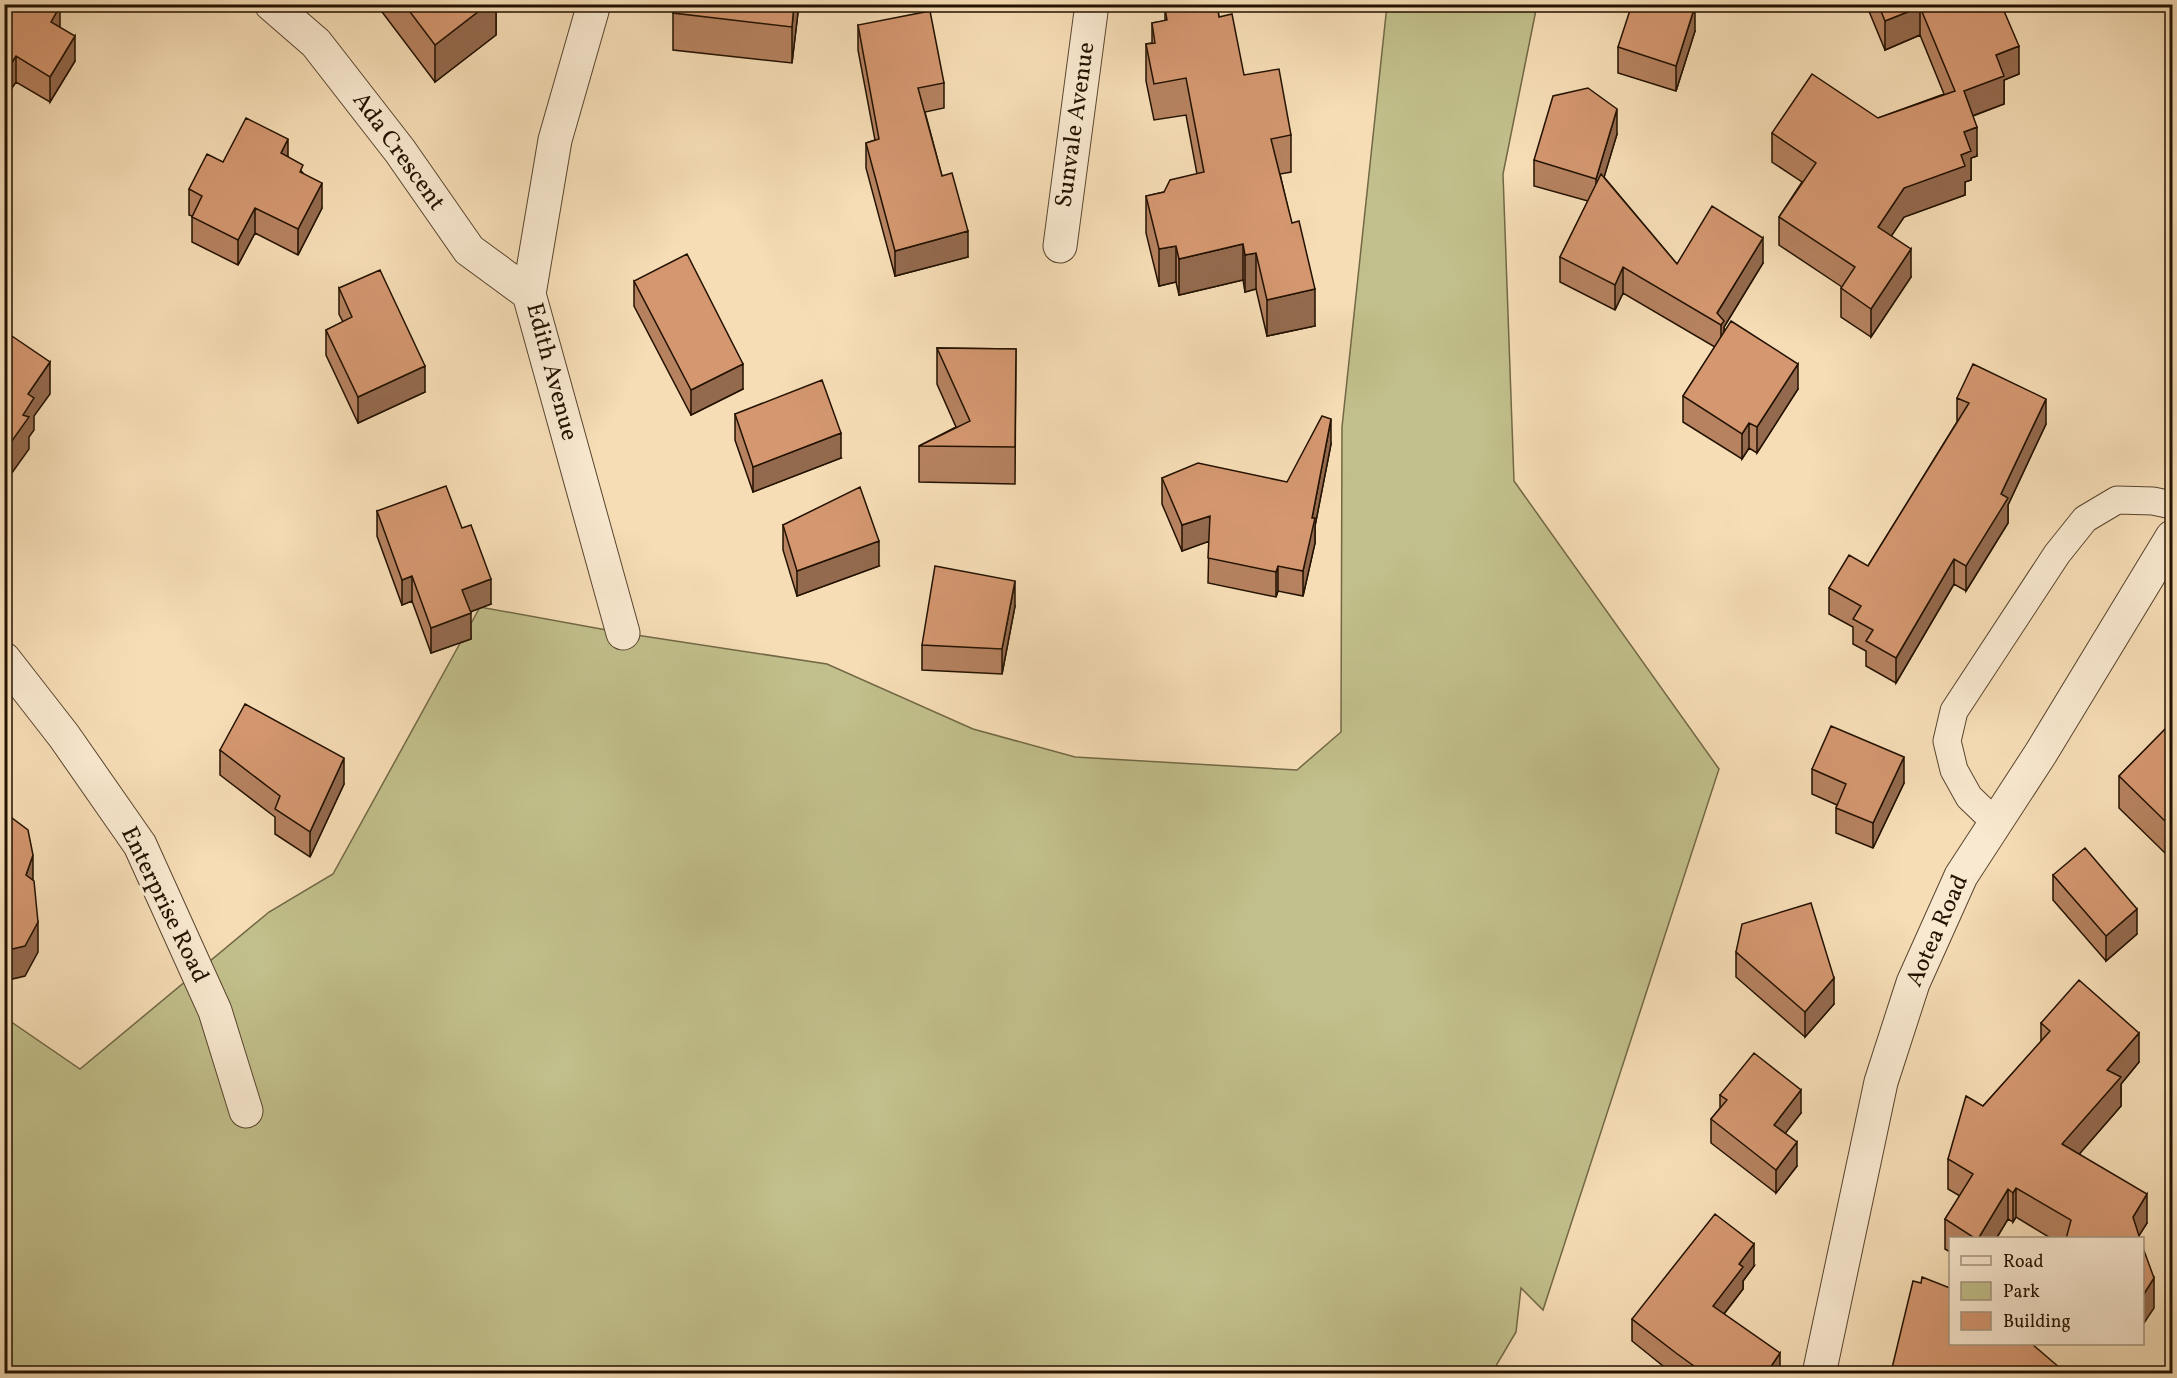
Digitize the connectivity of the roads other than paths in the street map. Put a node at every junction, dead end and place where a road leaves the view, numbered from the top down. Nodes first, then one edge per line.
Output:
1 (272, 4) edge
2 (594, 4) edge
3 (1092, 4) edge
4 (1060, 246) dead end
5 (529, 294) junction
6 (2172, 505) edge
7 (2172, 537) edge
8 (623, 633) dead end
9 (4, 659) edge
10 (1995, 822) junction
11 (246, 1111) dead end
12 (1819, 1374) edge

1 - 5 street, Ada Crescent
2 - 5 street, Edith Avenue
3 - 4 street, Sunvale Avenue
5 - 8 street, Edith Avenue
6 - 10 lane
7 - 10 street, Aotea Road
9 - 11 street, Enterprise Road
10 - 12 street, Aotea Road

